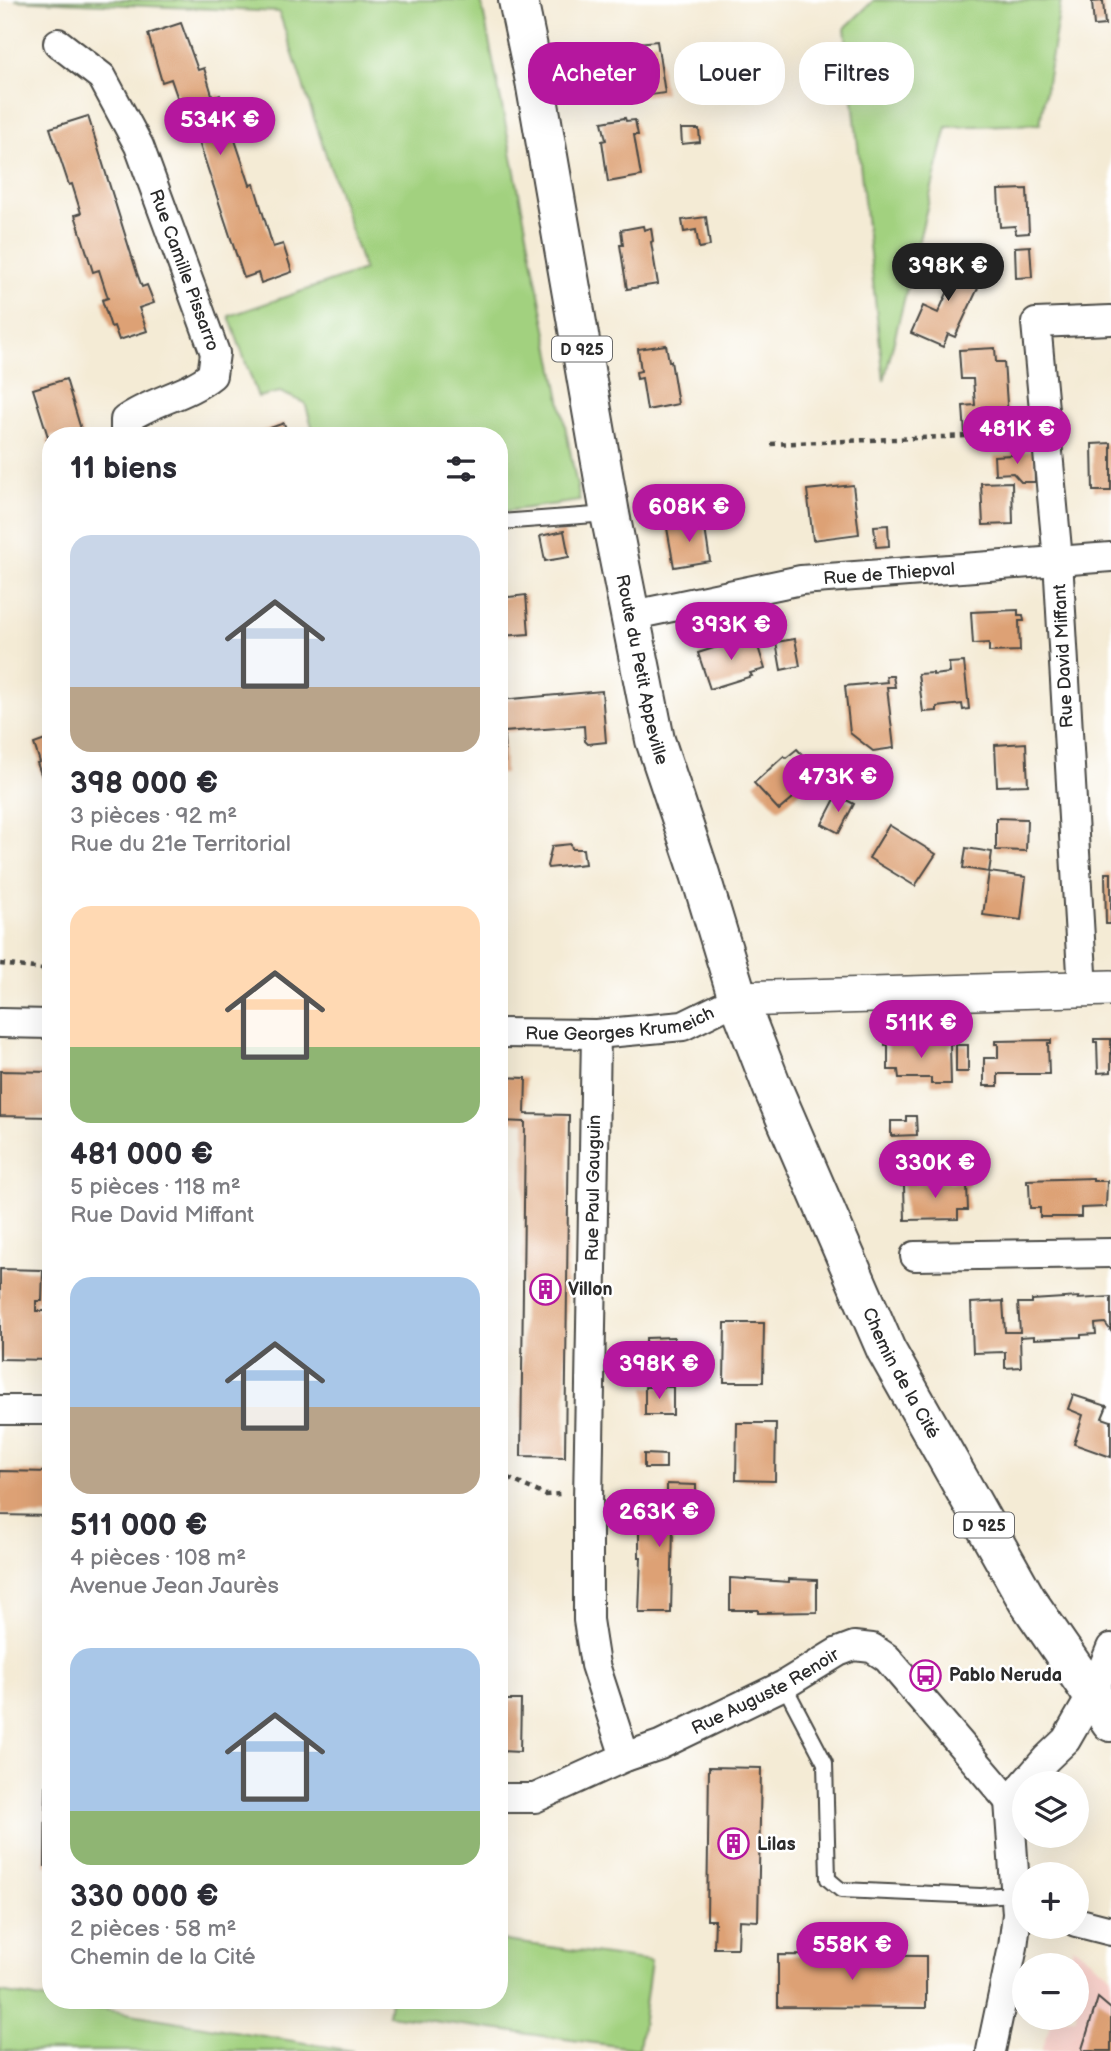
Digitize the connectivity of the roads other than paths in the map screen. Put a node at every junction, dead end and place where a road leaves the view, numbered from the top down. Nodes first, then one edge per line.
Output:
1 (518, 0) edge
2 (58, 43) dead end
3 (1111, 320) edge
4 (125, 427) edge
5 (610, 514) junction
6 (508, 521) edge
7 (1111, 557) edge
8 (1058, 560) junction
9 (629, 616) junction
10 (1097, 989) edge
11 (738, 999) junction
12 (0, 1023) edge
13 (42, 1024) edge
14 (508, 1032) edge
15 (596, 1034) junction
16 (1111, 1253) edge
17 (915, 1256) dead end
18 (0, 1410) edge
19 (42, 1410) edge
20 (1111, 1648) edge
21 (784, 1685) junction
22 (1101, 1709) edge
23 (625, 1757) junction
24 (1036, 1771) edge
25 (1012, 1783) edge
26 (508, 1798) edge
27 (1012, 1906) edge
28 (1089, 1925) edge
29 (1111, 1931) edge
30 (1014, 1939) edge
31 (991, 2051) edge

1 - 5 main road, Route du Petit Appeville / D 925
2 - 4 street, Rue Camille Pissarro
3 - 8 street, Rue David Miffant
5 - 6 lane
5 - 9 main road, Route du Petit Appeville / D 925
7 - 8 street, Rue de Thiepval
8 - 9 street, Rue de Thiepval
8 - 10 street, Rue David Miffant
9 - 11 main road, Route du Petit Appeville / D 925
10 - 11 street
11 - 15 street, Rue Georges Krumeich
11 - 22 main road, Chemin de la Cité / D 925
12 - 13 street
14 - 15 street, Rue Georges Krumeich
15 - 23 street, Rue Paul Gauguin
16 - 17 street
18 - 19 street
20 - 22 street
21 - 23 street, Rue Auguste Renoir
21 - 25 street, Rue Auguste Renoir
21 - 27 lane
22 - 24 street
23 - 26 street, Rue Auguste Renoir
28 - 29 street
30 - 31 street

